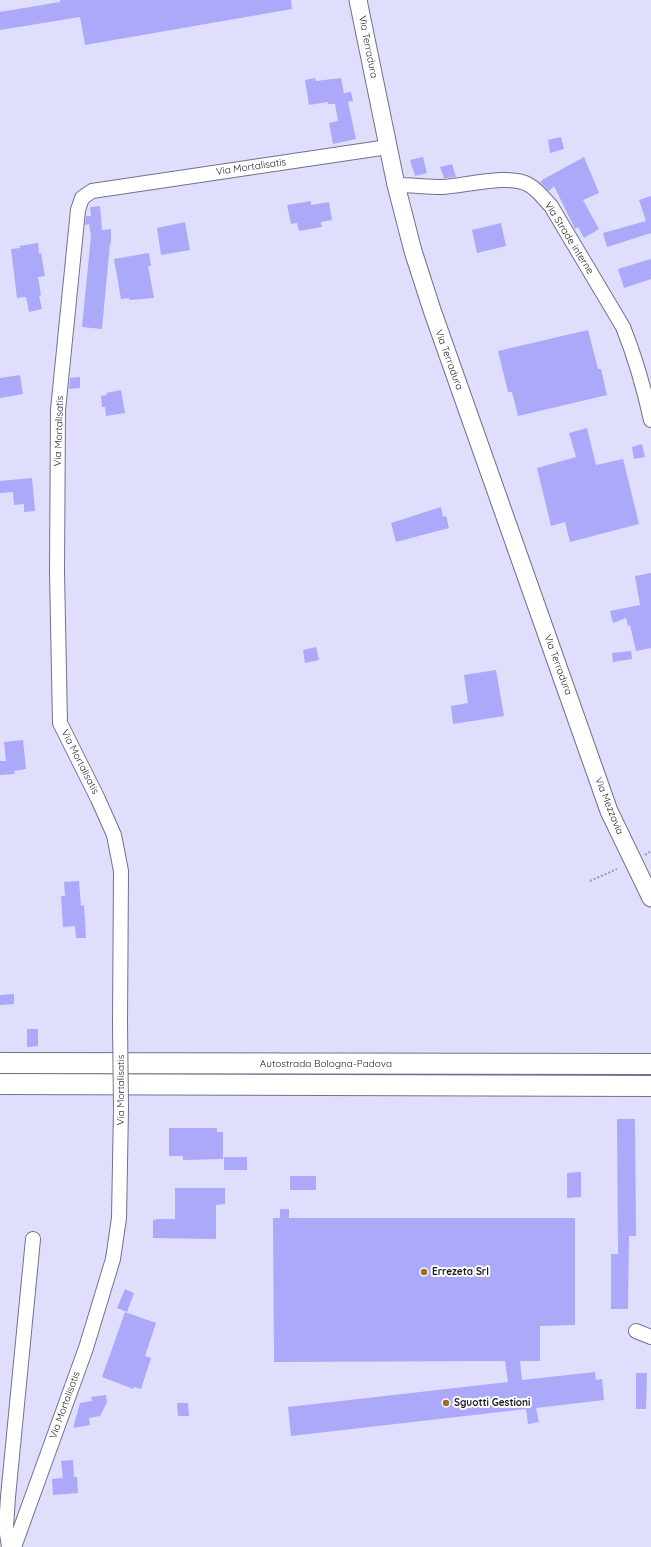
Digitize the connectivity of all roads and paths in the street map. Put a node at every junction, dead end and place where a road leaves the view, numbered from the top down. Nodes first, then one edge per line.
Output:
1 (358, 0) edge
2 (388, 147) junction
3 (396, 185) junction
4 (651, 420) edge
5 (574, 710) joint
6 (651, 851) edge
7 (643, 856) dead end
8 (617, 869) dead end
9 (590, 882) dead end
10 (651, 898) edge
11 (0, 1063) edge
12 (651, 1064) edge
13 (0, 1084) edge
14 (651, 1086) edge
15 (32, 1239) dead end
16 (636, 1331) dead end
17 (651, 1337) edge
18 (9, 1547) edge
19 (14, 1547) edge

1 - 2 main road, Via Terradura
2 - 3 main road, Via Terradura
2 - 19 street, Via Mortalisatis, bridge
3 - 4 street, Via Strade interne
3 - 5 main road, Via Terradura
5 - 10 main road, Via Mezzavia
6 - 7 path
8 - 9 path
11 - 12 highway, Autostrada Bologna-Padova
13 - 14 highway, Autostrada Bologna-Padova
15 - 18 street
16 - 17 street

